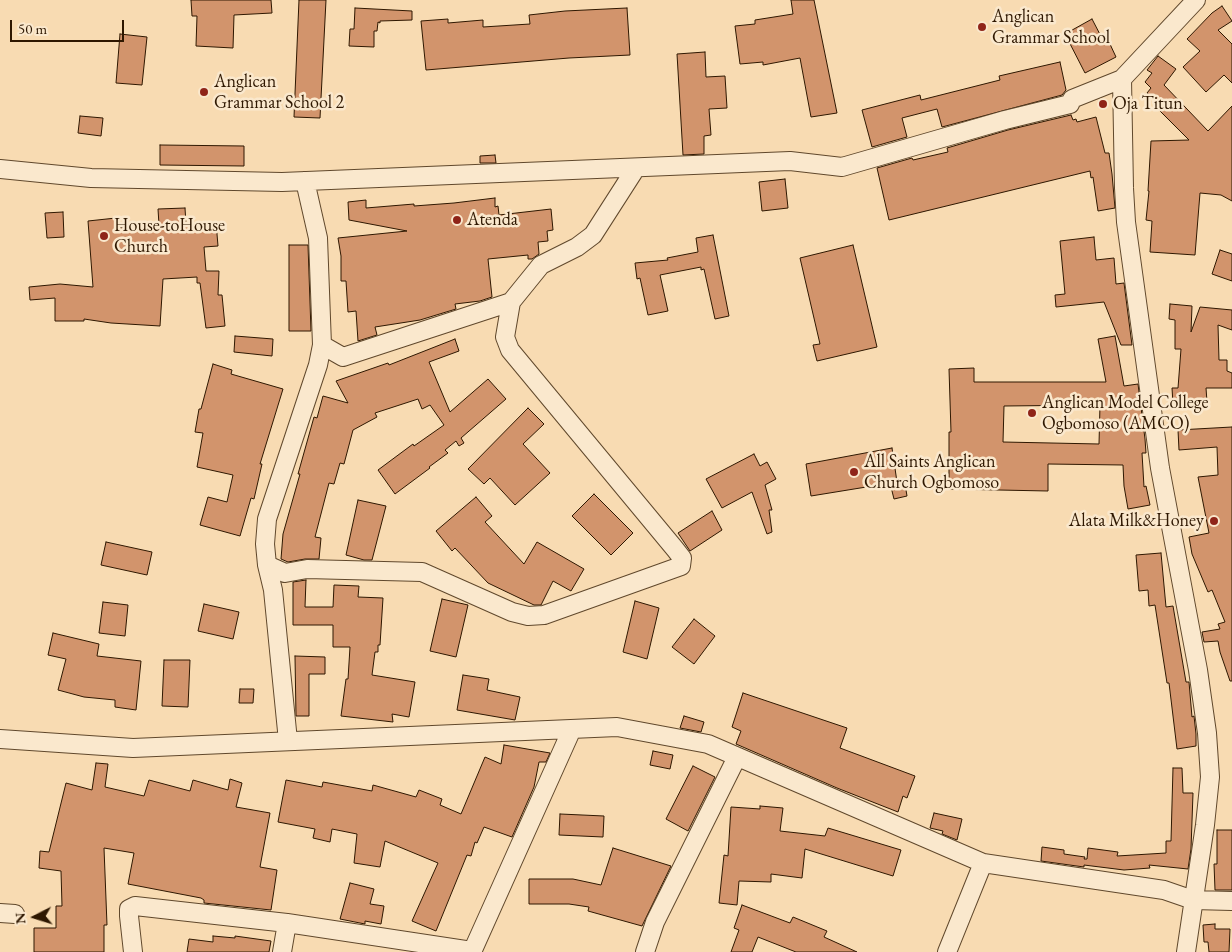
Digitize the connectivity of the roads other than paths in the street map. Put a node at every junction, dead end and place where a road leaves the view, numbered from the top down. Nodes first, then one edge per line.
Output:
1 (1196, 0) edge
2 (1122, 78) junction
3 (636, 168) junction
4 (0, 169) edge
5 (306, 181) junction
6 (511, 302) junction
7 (322, 345) junction
8 (267, 566) junction
9 (285, 573) junction
10 (273, 590) junction
11 (572, 729) junction
12 (0, 739) edge
13 (288, 741) junction
14 (737, 756) junction
15 (983, 863) junction
16 (1193, 900) junction
17 (1232, 901) edge
18 (286, 923) junction
19 (133, 952) edge
20 (282, 952) edge
21 (472, 952) edge
22 (644, 952) edge
23 (947, 952) edge
24 (1186, 952) edge

1 - 2 street
2 - 3 street
2 - 16 street
3 - 5 street
3 - 6 street
4 - 5 street
5 - 7 street
6 - 7 street
6 - 9 street
7 - 8 street
8 - 9 street
8 - 10 street
9 - 10 street
10 - 13 street
11 - 13 street
11 - 14 street
11 - 21 street
12 - 13 street
14 - 15 street
14 - 22 street
15 - 16 street
15 - 23 street
16 - 17 street
16 - 24 street
18 - 19 street
18 - 20 street
18 - 21 street

